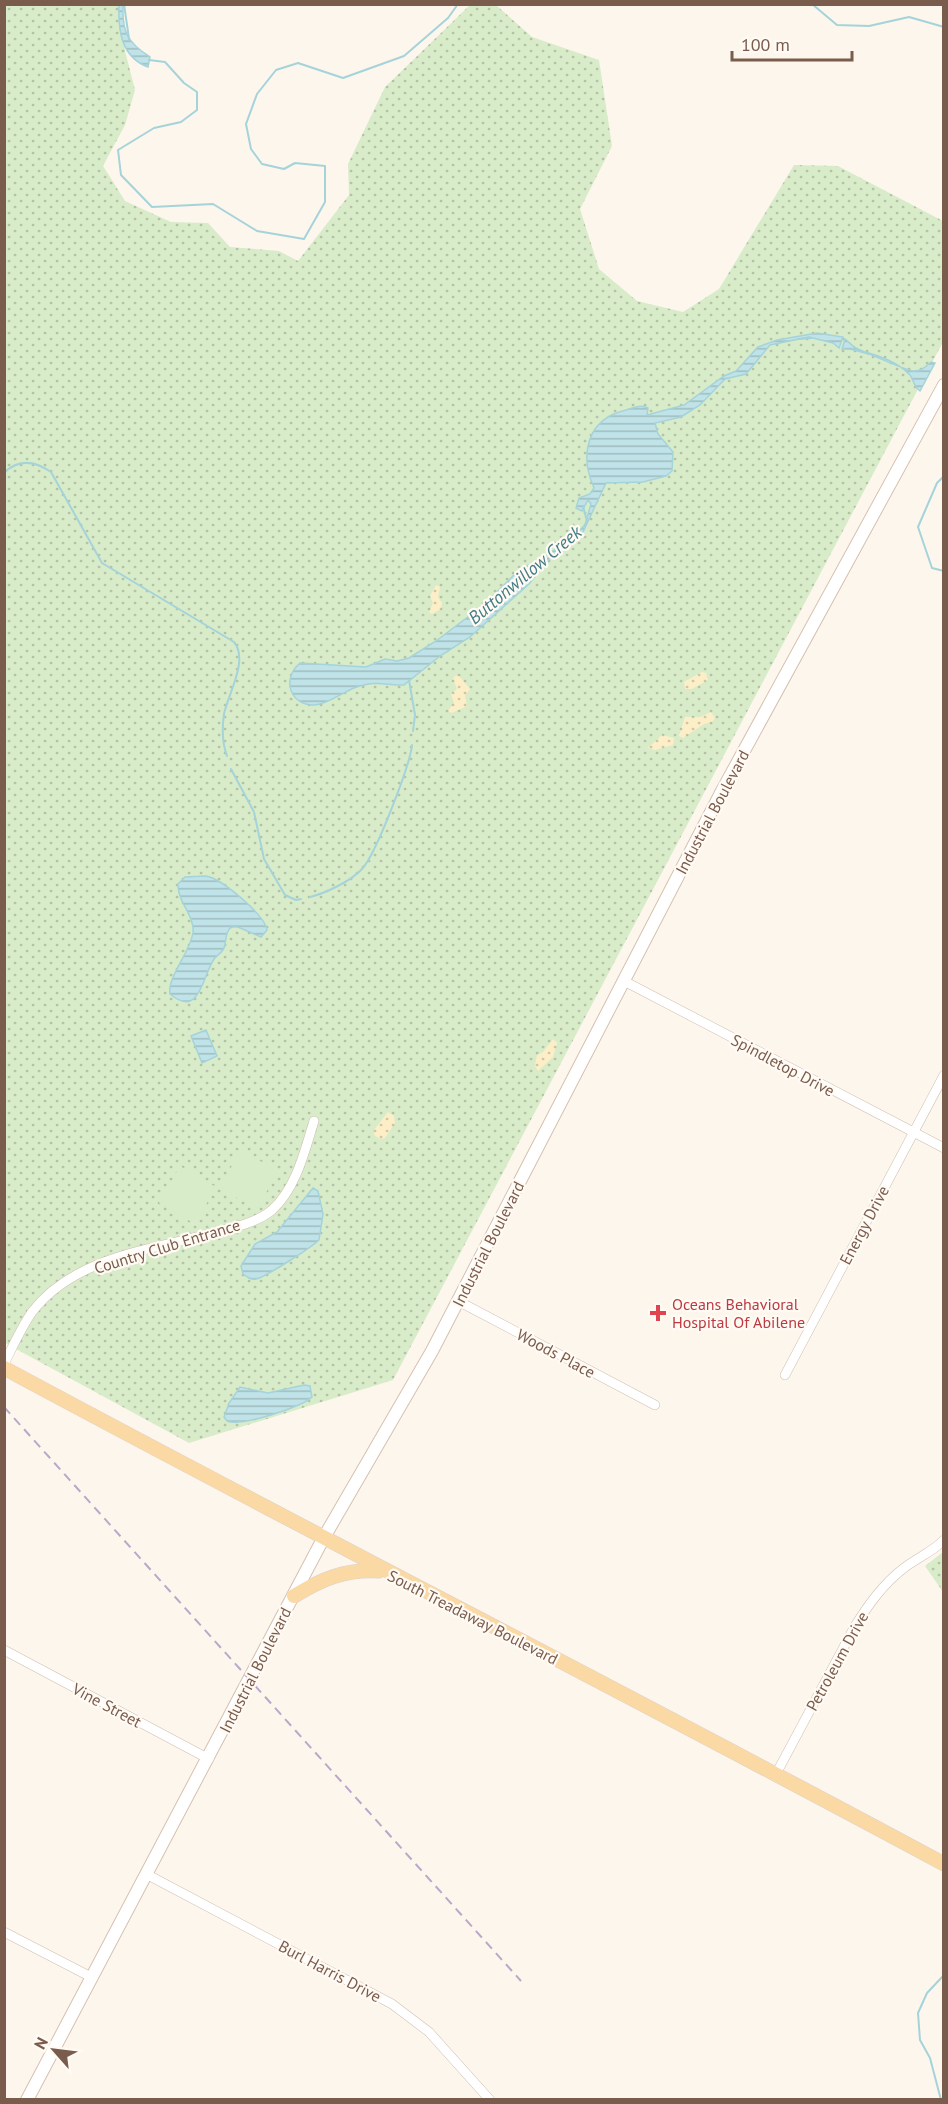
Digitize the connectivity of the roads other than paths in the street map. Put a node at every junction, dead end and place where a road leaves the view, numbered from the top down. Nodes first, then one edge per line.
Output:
1 (944, 385) edge
2 (624, 981) junction
3 (944, 1075) edge
4 (314, 1121) dead end
5 (914, 1132) junction
6 (944, 1148) edge
7 (458, 1301) junction
8 (4, 1366) edge
9 (785, 1375) dead end
10 (655, 1405) dead end
11 (323, 1539) junction
12 (944, 1540) edge
13 (386, 1572) junction
14 (294, 1596) junction
15 (4, 1650) edge
16 (209, 1759) junction
17 (776, 1774) junction
18 (944, 1864) edge
19 (148, 1875) junction
20 (4, 1932) edge
21 (93, 1978) junction
22 (27, 2100) edge
23 (490, 2100) edge

1 - 2 main road, Industrial Boulevard
2 - 5 street, Spindletop Drive
2 - 7 main road, Industrial Boulevard
3 - 5 street, Energy Drive
4 - 8 street, Country Club Entrance
5 - 6 street, Spindletop Drive
5 - 9 street, Energy Drive
7 - 10 street, Woods Place
7 - 11 main road, Industrial Boulevard
8 - 11 main road, South Treadaway Boulevard
11 - 13 main road, South Treadaway Boulevard
11 - 14 main road, Industrial Boulevard
12 - 17 street, Petroleum Drive
13 - 14 main road
13 - 17 main road, South Treadaway Boulevard
14 - 16 main road, Industrial Boulevard
15 - 16 street, Vine Street
16 - 19 main road, Industrial Boulevard
17 - 18 main road, South Treadaway Boulevard
19 - 21 main road, Industrial Boulevard
19 - 23 street, Burl Harris Drive
20 - 21 street
21 - 22 main road, Industrial Boulevard

